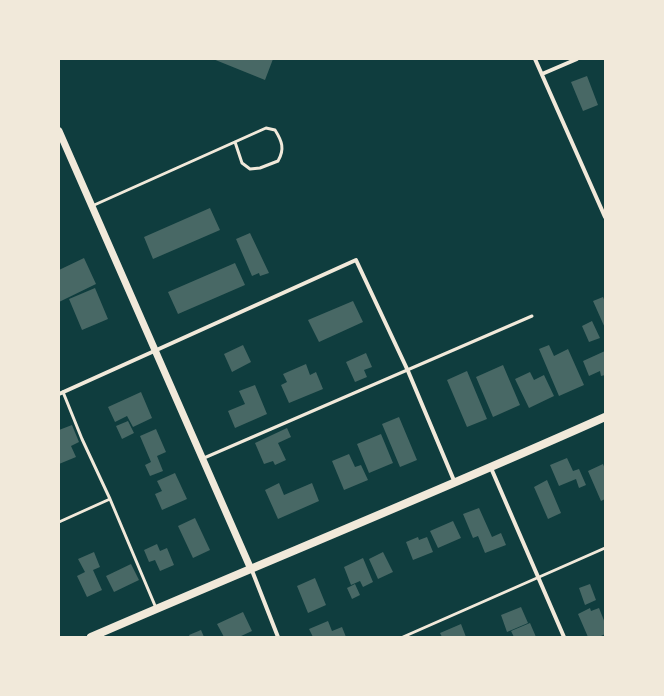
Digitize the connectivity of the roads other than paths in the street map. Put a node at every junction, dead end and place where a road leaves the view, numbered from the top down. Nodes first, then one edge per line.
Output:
1 (535, 59) edge
2 (577, 59) edge
3 (542, 74) junction
4 (59, 131) edge
5 (235, 142) junction
6 (92, 206) junction
7 (605, 217) edge
8 (532, 316) dead end
9 (157, 351) junction
10 (408, 371) junction
11 (61, 393) edge
12 (605, 417) edge
13 (204, 458) junction
14 (491, 468) junction
15 (455, 484) junction
16 (110, 499) junction
17 (59, 522) edge
18 (605, 548) edge
19 (250, 567) junction
20 (538, 577) junction
21 (156, 608) junction
22 (91, 637) edge
23 (278, 637) edge
24 (403, 637) edge
25 (564, 637) edge

1 - 3 street
2 - 3 street
3 - 7 street
4 - 6 street
5 - 5 lane
5 - 6 lane
6 - 9 street
8 - 10 lane
9 - 10 street
9 - 11 street
9 - 13 street
10 - 13 lane
10 - 15 street
11 - 16 lane
12 - 14 main road
13 - 19 street
14 - 15 main road
14 - 20 street
15 - 19 main road
16 - 17 lane
16 - 21 lane
18 - 20 lane
19 - 21 main road
19 - 23 street
20 - 24 lane
20 - 25 street
21 - 22 main road

